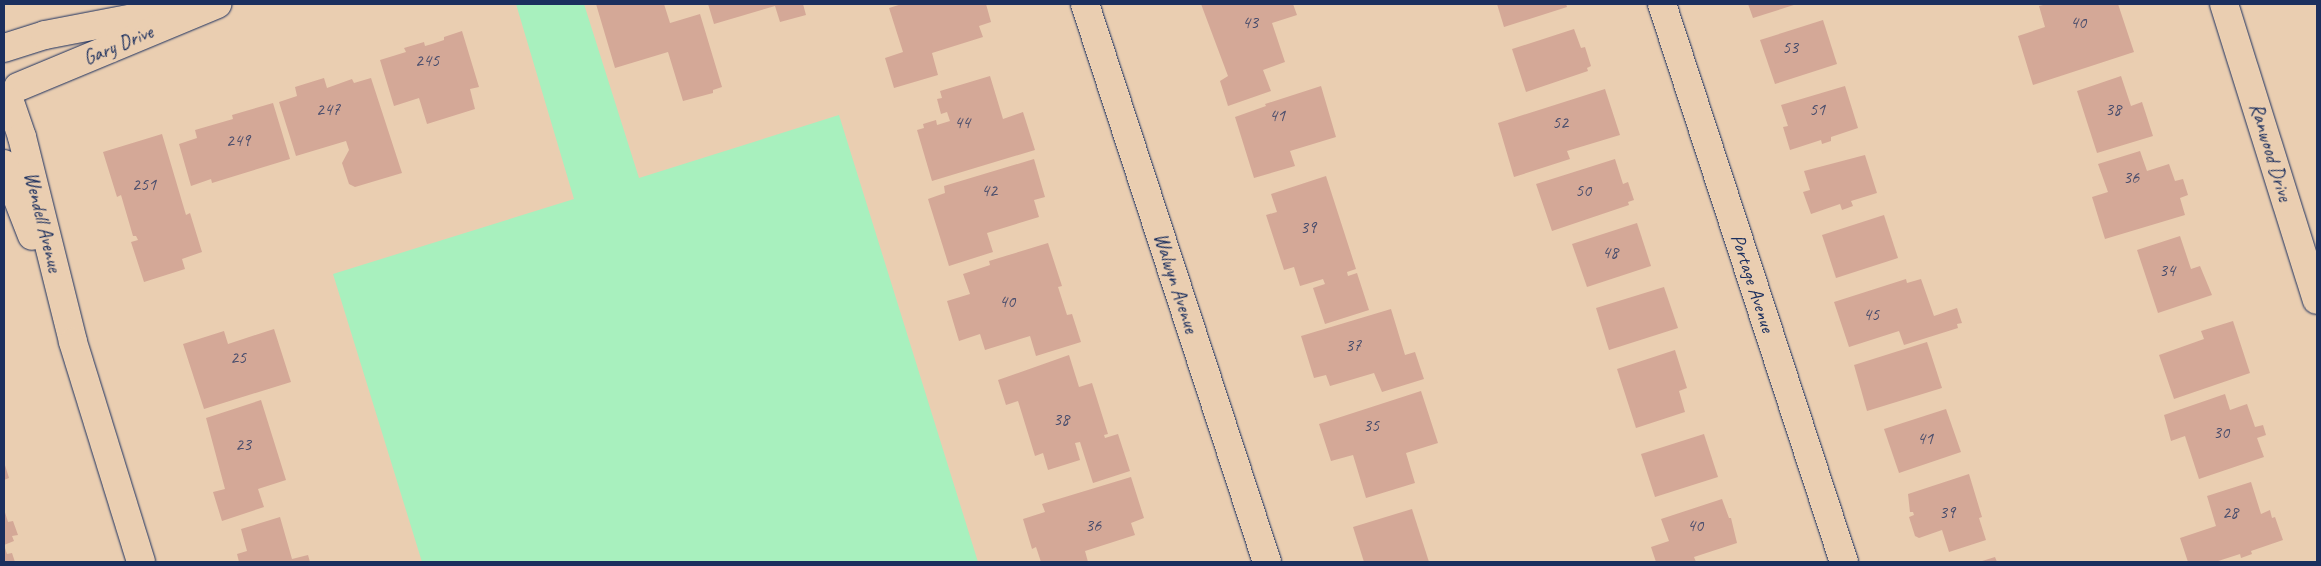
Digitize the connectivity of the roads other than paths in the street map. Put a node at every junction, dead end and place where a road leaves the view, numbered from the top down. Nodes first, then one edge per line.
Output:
1 (209, 4) edge
2 (217, 4) edge
3 (1085, 4) edge
4 (1662, 4) edge
5 (2224, 4) edge
6 (4, 50) edge
7 (10, 99) edge
8 (4, 164) edge
9 (2317, 300) edge
10 (73, 342) junction
11 (141, 562) edge
12 (1267, 562) edge
13 (1844, 562) edge

1 - 6 street, Gary Drive
2 - 7 street, Gary Drive
3 - 12 street, Walwyn Avenue
4 - 13 street, Portage Avenue
5 - 9 street, Ranwood Drive
6 - 7 street, Wendell Avenue
7 - 10 street, Wendell Avenue
8 - 10 street, Wendell Avenue
10 - 11 street, Wendell Avenue

